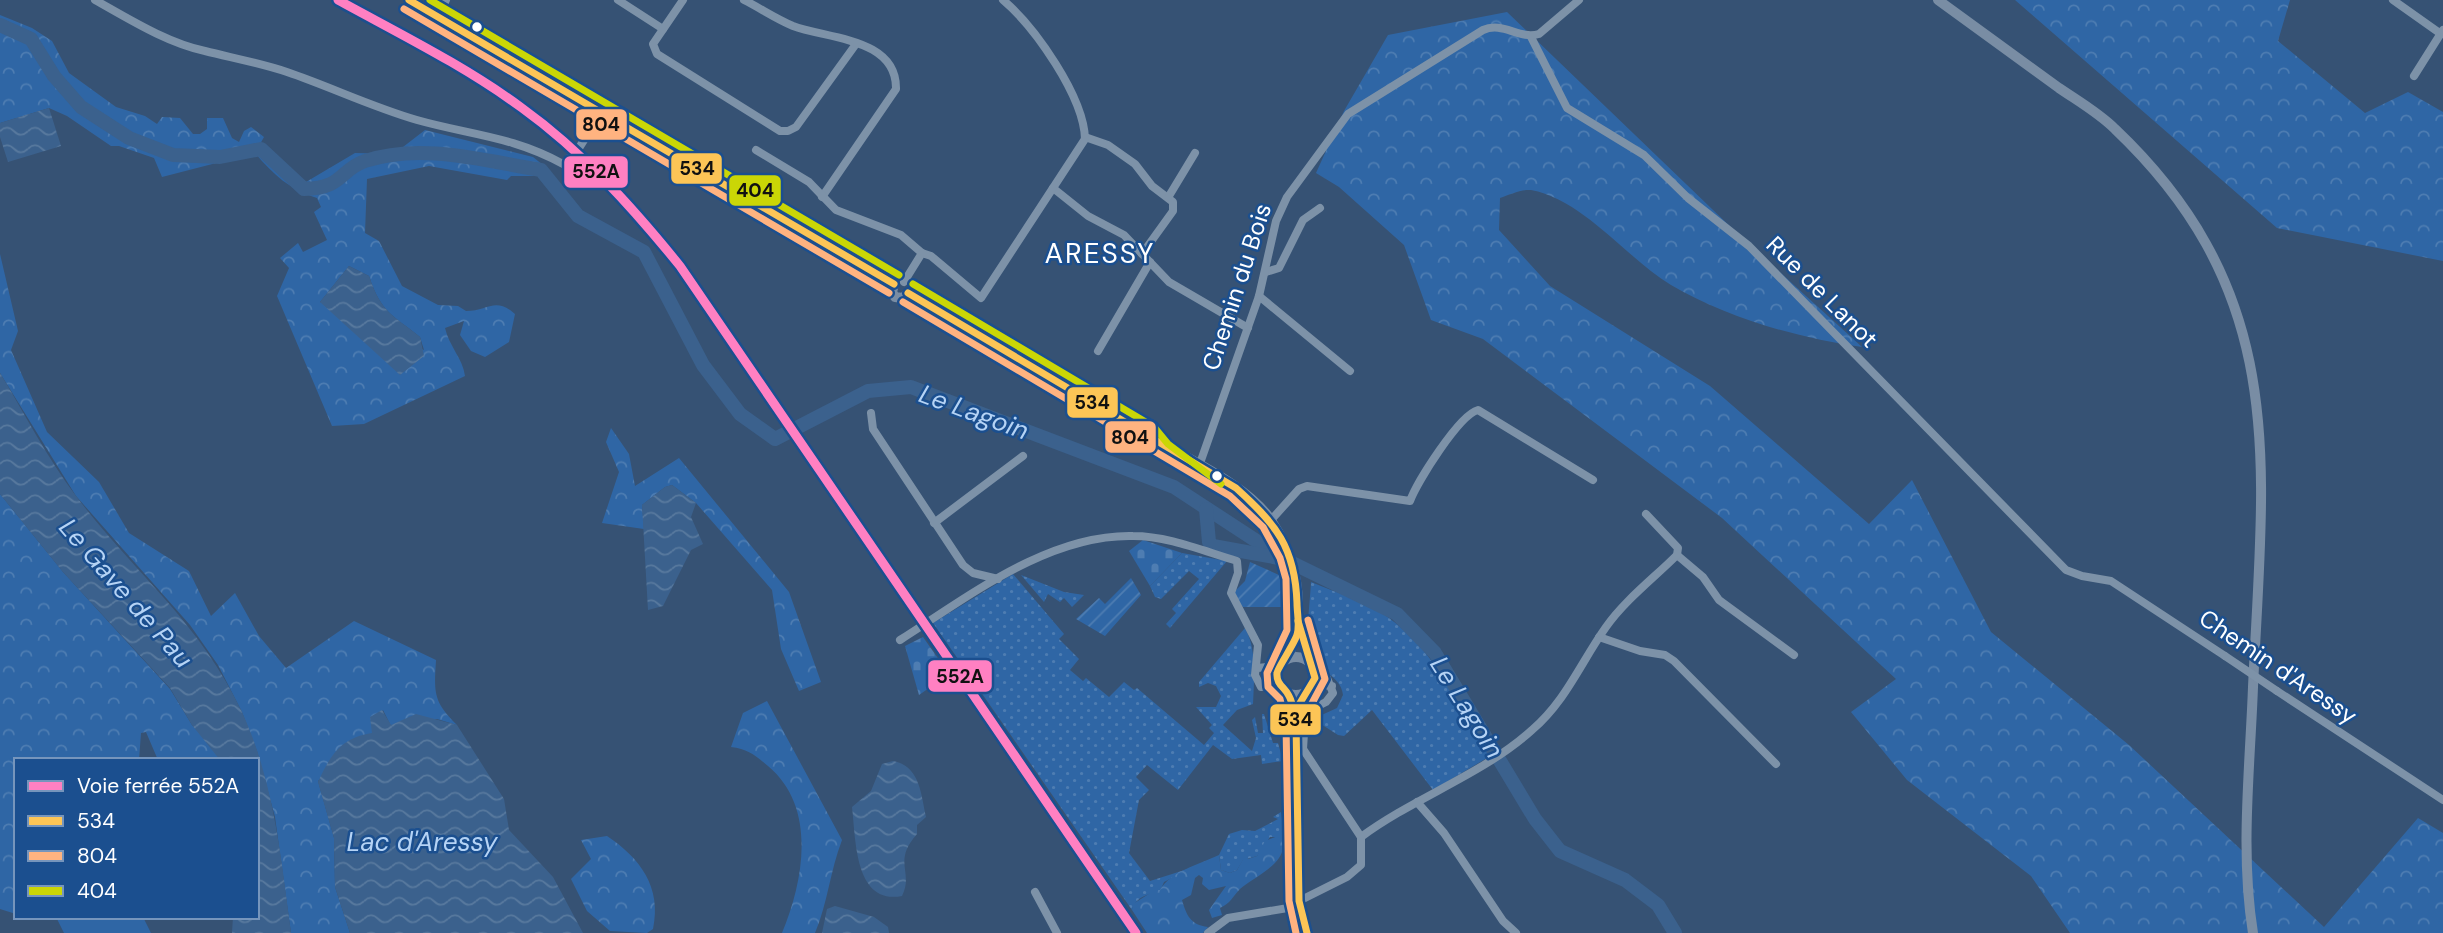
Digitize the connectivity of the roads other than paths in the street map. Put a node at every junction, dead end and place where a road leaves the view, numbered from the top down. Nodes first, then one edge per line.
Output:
1 (95, 0) edge
2 (409, 0) edge
3 (446, 0) edge
4 (618, 0) edge
5 (683, 0) edge
6 (744, 0) edge
7 (1003, 0) edge
8 (1579, 0) edge
9 (1927, 0) edge
10 (1938, 0) edge
11 (2393, 0) edge
12 (438, 17) junction
13 (663, 29) junction
14 (2442, 32) edge
15 (1531, 37) junction
16 (856, 44) junction
17 (2414, 76) dead end
18 (601, 113) junction
19 (1085, 137) junction
20 (755, 150) dead end
21 (1195, 153) dead end
22 (2142, 157) junction
23 (1053, 188) junction
24 (1169, 196) junction
25 (822, 197) junction
26 (1320, 208) dead end
27 (922, 253) junction
28 (1142, 254) junction
29 (1150, 262) junction
30 (1266, 272) junction
31 (902, 287) junction
32 (1259, 296) junction
33 (893, 301) dead end
34 (1248, 328) junction
35 (1098, 351) dead end
36 (1350, 371) dead end
37 (871, 413) dead end
38 (2260, 433) junction
39 (1023, 456) dead end
40 (1199, 466) junction
41 (1593, 480) dead end
42 (1646, 514) dead end
43 (1271, 520) junction
44 (934, 523) junction
45 (1677, 555) junction
46 (2088, 577) joint
47 (998, 579) junction
48 (1298, 632) junction
49 (1599, 637) junction
50 (900, 640) dead end
51 (1794, 655) dead end
52 (1307, 659) junction
53 (1284, 662) junction
54 (1257, 668) junction
55 (1315, 671) junction
56 (1278, 682) junction
57 (1313, 684) junction
58 (1332, 686) junction
59 (1304, 693) junction
60 (1289, 694) junction
61 (1296, 722) junction
62 (1776, 764) dead end
63 (2443, 800) edge
64 (1417, 802) junction
65 (1361, 837) junction
66 (1035, 892) dead end
67 (1300, 904) junction
68 (1057, 933) edge
69 (1208, 933) edge
70 (1307, 933) edge
71 (1516, 933) edge
72 (2246, 933) edge
73 (2253, 933) edge

1 - 18 street
2 - 12 main road
3 - 12 street
4 - 13 street
5 - 13 street
6 - 16 street
7 - 19 street
8 - 15 street
9 - 22 main road
10 - 22 main road
11 - 14 street
12 - 18 main road
13 - 16 street
14 - 17 street
15 - 30 street, Chemin du Bois
15 - 46 street, Rue de Lanot
16 - 25 street
18 - 31 main road
19 - 23 street
19 - 24 street
20 - 25 street
21 - 24 street
22 - 38 main road
23 - 27 street
23 - 28 street
24 - 28 street
25 - 27 street
26 - 30 street
27 - 31 street
28 - 29 street
29 - 34 street
29 - 35 street
30 - 32 street, Chemin du Bois
31 - 33 main road
31 - 40 main road
32 - 34 street, Chemin du Bois
32 - 36 street
34 - 40 street, Chemin du Bois
37 - 44 street
38 - 72 main road
38 - 73 main road
39 - 44 street
40 - 43 main road
41 - 43 street
42 - 45 street
43 - 48 main road
44 - 47 street
45 - 49 street
45 - 51 street
46 - 63 street, Chemin d'Aressy, bridge
47 - 50 street
47 - 54 street
48 - 52 main road
48 - 53 main road
49 - 62 street
49 - 64 street
52 - 53 main road
52 - 55 main road
53 - 54 street
53 - 56 main road
54 - 56 street
55 - 57 main road
55 - 58 street
56 - 60 main road
57 - 58 street
57 - 59 main road
58 - 65 street
59 - 60 main road
59 - 61 main road
60 - 61 main road
61 - 67 main road
64 - 65 street
64 - 71 street
65 - 67 street
66 - 68 street
67 - 69 street
67 - 70 main road

